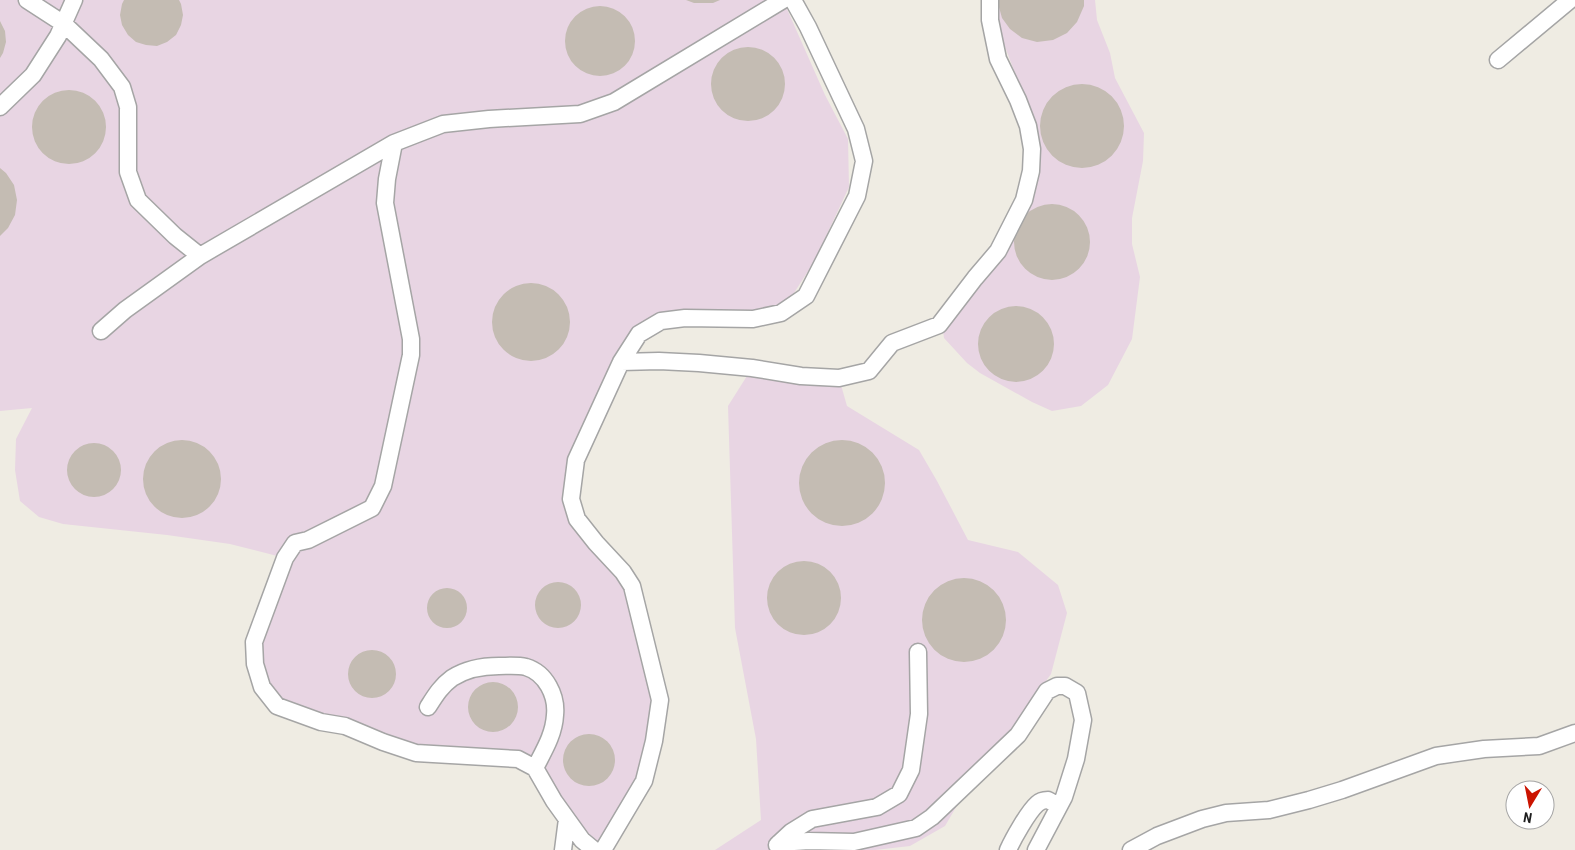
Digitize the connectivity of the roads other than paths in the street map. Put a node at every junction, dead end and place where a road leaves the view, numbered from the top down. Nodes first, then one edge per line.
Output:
1 (27, 0) edge
2 (74, 0) edge
3 (783, 0) edge
4 (793, 0) edge
5 (990, 0) edge
6 (1570, 0) edge
7 (64, 24) junction
8 (1498, 60) dead end
9 (0, 107) edge
10 (394, 142) junction
11 (200, 256) junction
12 (100, 331) dead end
13 (621, 362) junction
14 (918, 652) dead end
15 (428, 707) dead end
16 (1575, 733) edge
17 (535, 768) junction
18 (1059, 806) junction
19 (567, 819) junction
20 (776, 847) edge
21 (563, 850) edge
22 (594, 850) edge
23 (603, 850) edge
24 (1008, 850) edge
25 (1036, 850) edge
26 (1131, 850) edge

1 - 7 lane
2 - 7 lane
3 - 10 lane
4 - 13 lane
5 - 13 lane
6 - 8 lane
7 - 9 lane
7 - 11 lane
10 - 11 lane
10 - 17 lane
11 - 12 lane
13 - 23 lane
14 - 20 lane
15 - 17 lane
16 - 26 lane
17 - 19 lane
18 - 20 lane
18 - 24 lane
18 - 25 lane
19 - 21 lane
19 - 22 lane

